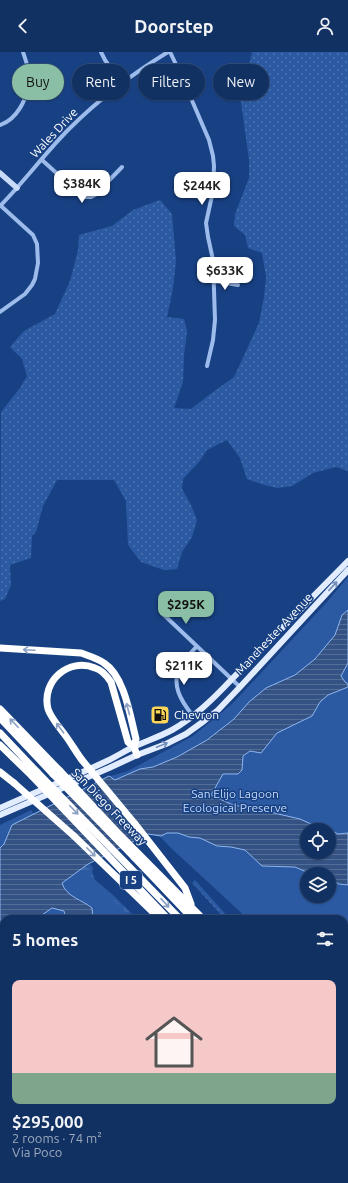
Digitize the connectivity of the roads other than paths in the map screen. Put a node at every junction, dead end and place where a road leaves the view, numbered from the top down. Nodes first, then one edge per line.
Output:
1 (23, 52) edge
2 (101, 52) edge
3 (169, 52) edge
4 (108, 64) edge
5 (130, 77) edge
6 (100, 100) edge
7 (0, 125) edge
8 (42, 160) junction
9 (122, 167) dead end
10 (0, 173) edge
11 (17, 188) junction
12 (0, 206) edge
13 (214, 281) junction
14 (238, 285) dead end
15 (0, 312) edge
16 (207, 366) dead end
17 (348, 561) edge
18 (348, 570) edge
19 (165, 602) dead end
20 (197, 646) junction
21 (0, 648) edge
22 (232, 679) junction
23 (240, 687) junction
24 (0, 708) edge
25 (193, 716) junction
26 (0, 718) edge
27 (0, 733) edge
28 (0, 745) edge
29 (134, 747) junction
30 (137, 755) junction
31 (0, 772) edge
32 (56, 773) junction
33 (35, 774) junction
34 (0, 808) edge
35 (0, 816) edge
36 (136, 855) junction
37 (193, 908) junction
38 (156, 915) edge
39 (164, 915) edge
40 (176, 915) edge
41 (189, 915) edge
42 (199, 915) edge

1 - 7 street
2 - 4 street
3 - 5 street, Wales Drive
3 - 13 street
6 - 8 street, Wales Drive
8 - 9 street
8 - 11 street, Wales Drive
10 - 11 street
11 - 12 street, Wales Drive
12 - 15 street
13 - 14 street
13 - 16 street
17 - 22 main road, Manchester Avenue
23 -> 18 main road, Manchester Avenue
19 - 20 street
20 - 22 street
20 - 25 street
29 -> 21 highway
22 - 23 street
22 - 25 main road, Manchester Avenue
30 -> 23 main road, Manchester Avenue
32 -> 24 highway, San Diego Freeway / I 5
25 - 29 main road, Manchester Avenue
26 - 32 highway
27 - 33 highway
28 - 33 highway, I 5
29 - 30 highway
29 - 34 main road, Manchester Avenue
37 -> 29 highway, bridge
30 - 35 main road, Manchester Avenue
31 -> 38 highway, bridge
32 - 36 highway, San Diego Freeway / I 5, bridge
33 - 39 highway, I 5, bridge
33 -> 40 highway, bridge
36 - 37 highway, San Diego Freeway / I 5
36 - 41 highway
37 - 42 highway, San Diego Freeway / I 5

